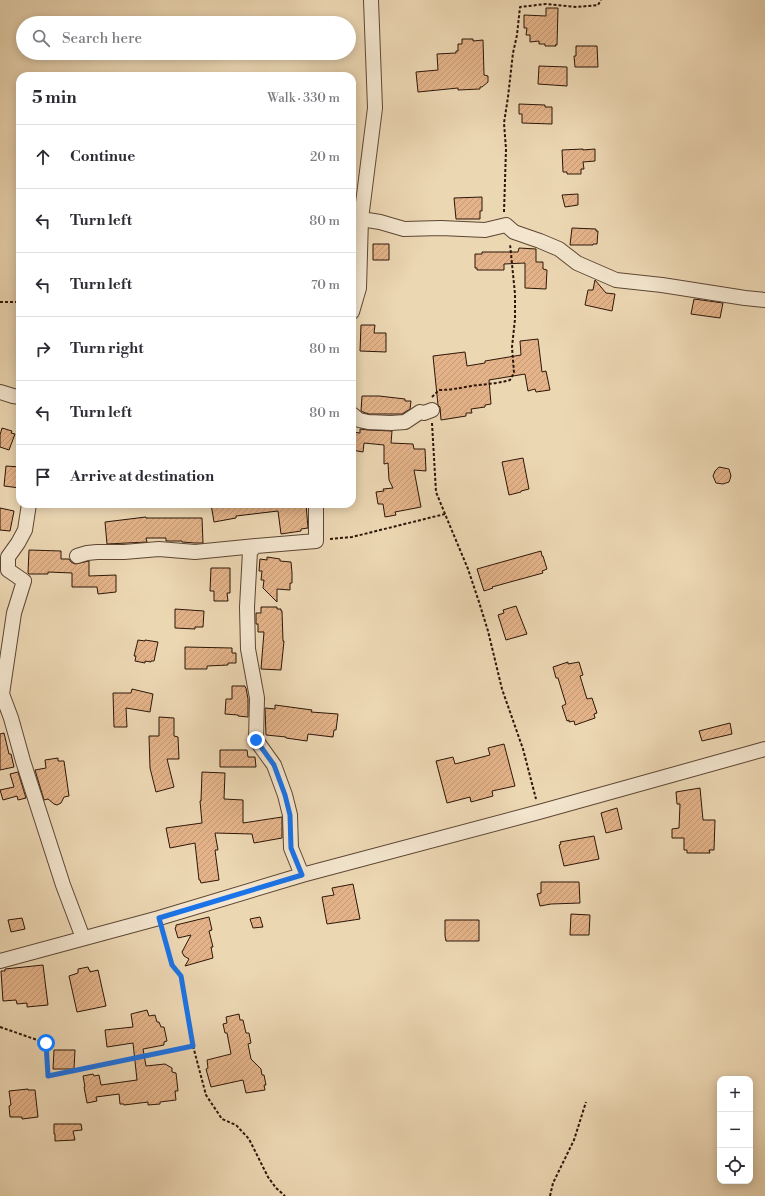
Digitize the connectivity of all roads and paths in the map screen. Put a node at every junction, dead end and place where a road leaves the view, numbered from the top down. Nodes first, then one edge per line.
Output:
1 (371, 0) edge
2 (361, 219) junction
3 (356, 298) edge
4 (765, 300) edge
5 (0, 302) edge
6 (16, 302) edge
7 (0, 392) edge
8 (16, 396) edge
9 (432, 410) dead end
10 (356, 417) edge
11 (28, 508) edge
12 (316, 508) edge
13 (316, 540) junction
14 (256, 546) junction
15 (77, 556) dead end
16 (765, 749) edge
17 (539, 812) junction
18 (302, 875) junction
19 (159, 918) junction
20 (82, 938) junction
21 (0, 961) edge
22 (0, 1027) edge
23 (193, 1046) junction
24 (586, 1102) dead end
25 (285, 1196) edge
26 (550, 1196) edge

1 - 2 street
2 - 3 street
2 - 4 street
5 - 6 path
7 - 8 street
9 - 10 street
11 - 20 street
12 - 13 street
13 - 14 street
13 - 17 path
14 - 15 street
14 - 18 street
16 - 17 street
17 - 18 street
18 - 19 street
19 - 20 street
19 - 23 path
20 - 21 street
22 - 23 path
23 - 25 path
24 - 26 path

